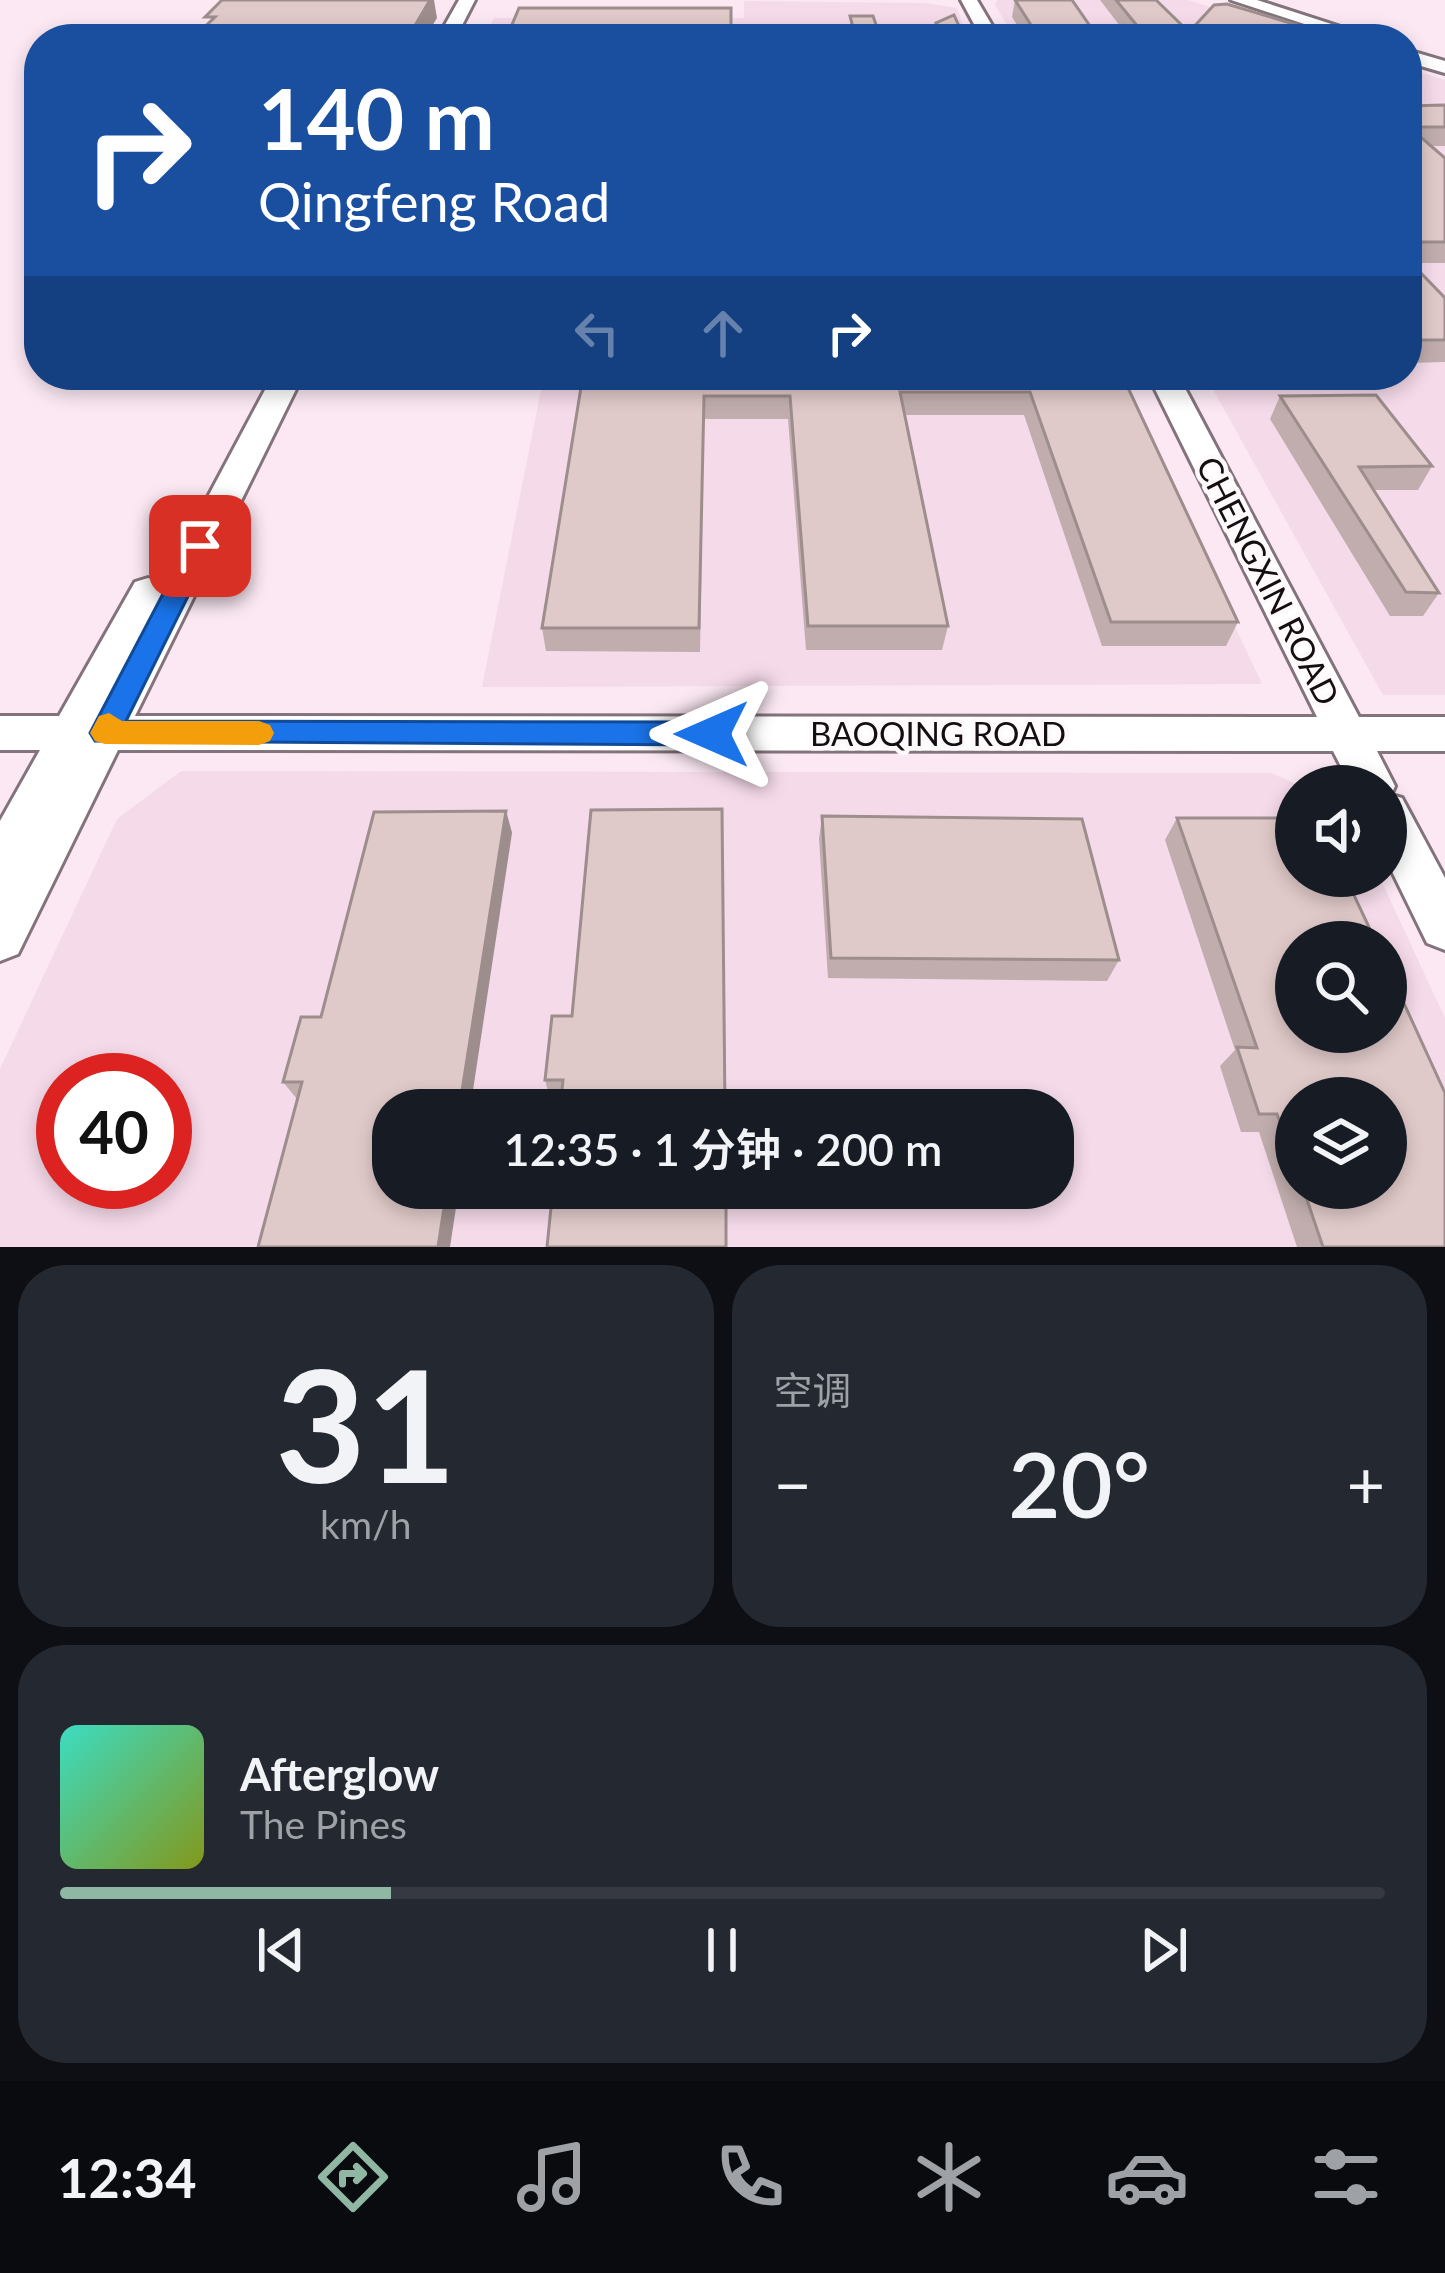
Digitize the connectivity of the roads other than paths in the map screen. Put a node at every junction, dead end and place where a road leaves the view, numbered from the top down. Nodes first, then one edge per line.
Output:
1 (1224, 0) edge
2 (1239, 0) edge
3 (1303, 24) edge
4 (1319, 24) edge
5 (258, 390) edge
6 (280, 390) edge
7 (1171, 390) edge
8 (0, 733) edge
9 (89, 733) junction
10 (1346, 734) junction
11 (1445, 734) edge
12 (1362, 765) edge
13 (1407, 853) edge
14 (0, 866) edge
15 (1445, 927) edge
16 (0, 938) edge

1 - 3 street
2 - 4 street
5 - 9 street
6 - 9 street
7 - 10 street, CHENGXIN ROAD
8 - 9 street, BAOQING ROAD
9 - 10 street, BAOQING ROAD
9 - 14 street
9 - 16 street
10 - 11 street, BAOQING ROAD
10 - 12 street, CHENGXIN ROAD
13 - 15 street

